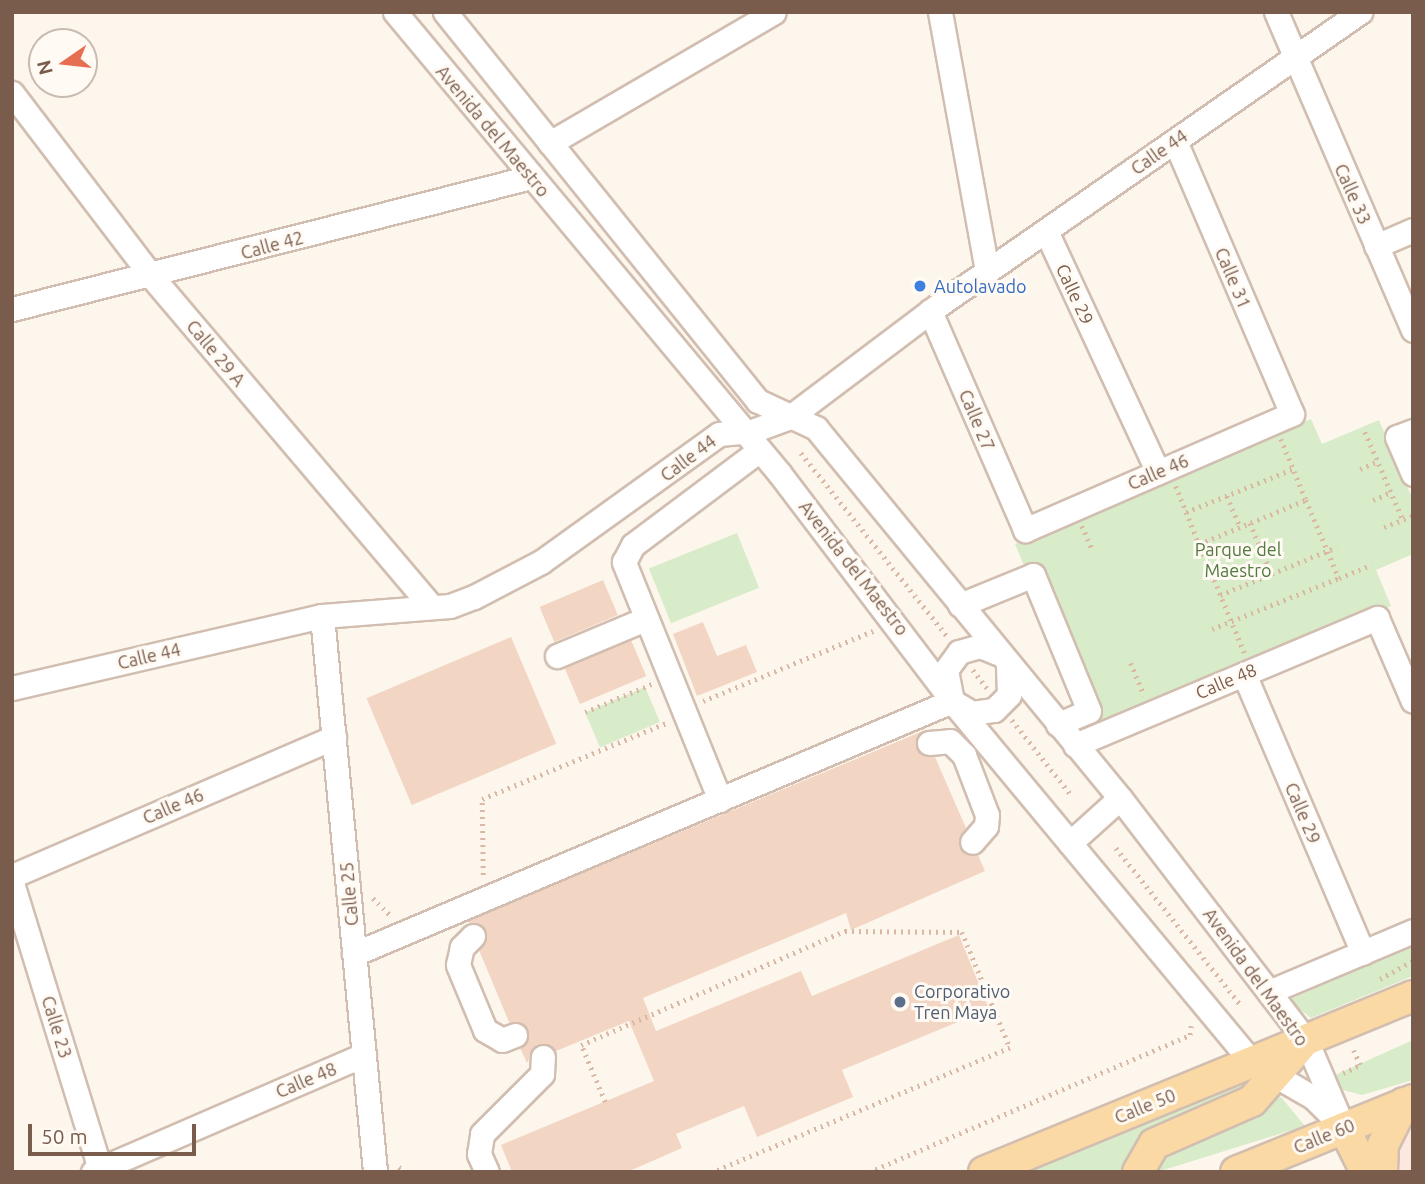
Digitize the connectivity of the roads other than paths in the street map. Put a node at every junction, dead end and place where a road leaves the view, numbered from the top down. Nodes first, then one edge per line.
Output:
1 (395, 12) edge
2 (445, 12) edge
3 (774, 12) edge
4 (940, 12) edge
5 (1276, 12) edge
6 (1360, 12) edge
7 (1294, 57) junction
8 (12, 93) edge
9 (1175, 141) junction
10 (550, 143) junction
11 (531, 177) junction
12 (1413, 230) edge
13 (1046, 231) junction
14 (1376, 246) junction
15 (987, 271) junction
16 (152, 277) junction
17 (12, 309) edge
18 (930, 311) junction
19 (1413, 330) edge
20 (1292, 414) joint
21 (790, 416) junction
22 (1413, 431) edge
23 (741, 432) junction
24 (758, 451) junction
25 (1166, 477) junction
26 (1406, 481) edge
27 (1025, 530) joint
28 (430, 605) junction
29 (960, 605) junction
30 (322, 616) junction
31 (643, 620) junction
32 (557, 656) dead end
33 (1004, 658) junction
34 (1245, 667) junction
35 (12, 688) edge
36 (952, 701) junction
37 (1413, 701) edge
38 (1058, 724) junction
39 (334, 737) junction
40 (929, 743) dead end
41 (1075, 745) junction
42 (1120, 798) junction
43 (720, 800) junction
44 (972, 842) dead end
45 (1070, 843) junction
46 (12, 876) edge
47 (12, 883) edge
48 (1413, 931) edge
49 (473, 936) dead end
50 (1363, 953) junction
51 (354, 954) junction
52 (1271, 991) junction
53 (1413, 996) edge
54 (514, 1035) dead end
55 (1306, 1040) junction
56 (364, 1055) junction
57 (543, 1056) dead end
58 (1264, 1068) junction
59 (1408, 1102) edge
60 (1344, 1128) junction
61 (98, 1171) edge
62 (375, 1172) edge
63 (486, 1172) edge
64 (984, 1172) edge
65 (1138, 1172) edge
66 (1236, 1172) edge
67 (1366, 1172) edge
68 (1382, 1172) edge

1 - 11 street, Avenida del Maestro
2 - 10 street, Avenida del Maestro
3 - 10 street
4 - 15 street
5 - 7 street, Calle 33
6 - 7 street, Calle 44
7 - 9 street, Calle 44
7 - 14 street, Calle 33
8 - 16 street, Calle 29 A
9 - 13 street, Calle 44
9 - 20 street, Calle 31
10 - 21 street, Avenida del Maestro
11 - 16 street, Calle 42
11 - 23 street, Avenida del Maestro
12 - 14 street
13 - 15 street, Calle 44
13 - 25 street, Calle 29
14 - 19 street, Calle 33
15 - 18 street, Calle 44
16 - 17 street, Calle 42
16 - 28 street, Calle 29 A
18 - 21 street, Calle 44
18 - 27 street, Calle 27
20 - 25 street, Calle 46
21 - 23 street, Calle 44
21 - 29 street, Avenida del Maestro
22 - 26 street
23 - 24 street, Avenida del Maestro
23 - 28 street, Calle 44
24 - 31 street
24 - 36 street, Avenida del Maestro
25 - 27 street, Calle 46
28 - 30 street, Calle 44
29 - 33 street, Avenida del Maestro
29 - 38 street
30 - 35 street, Calle 44
30 - 39 street, Calle 25
31 - 32 street
31 - 43 street
33 - 36 street
33 - 36 street
33 - 38 street, Avenida del Maestro
34 - 37 street, Calle 48
34 - 41 street, Calle 48
34 - 50 street, Calle 29
36 - 43 street
36 - 45 street, Avenida del Maestro
38 - 41 street, Avenida del Maestro
39 - 46 street, Calle 46
39 - 51 street, Calle 25
40 - 44 street
41 - 42 street, Avenida del Maestro
42 - 45 street
42 - 52 street, Avenida del Maestro
43 - 51 street
45 - 58 street, Avenida del Maestro
47 - 61 street, Calle 23
48 - 50 street
49 - 54 street
50 - 52 street
51 - 56 street, Calle 25
52 - 55 street, Avenida del Maestro
53 - 55 main road
55 - 58 main road
55 - 60 street, Avenida del Maestro
56 - 61 street, Calle 48
56 - 62 street, Calle 25
57 - 63 street
58 - 60 street, Avenida del Maestro
58 - 64 main road, Calle 50
58 - 65 main road
59 - 60 main road, Calle 60
59 - 68 main road
60 - 66 main road, Calle 60
60 - 67 main road

